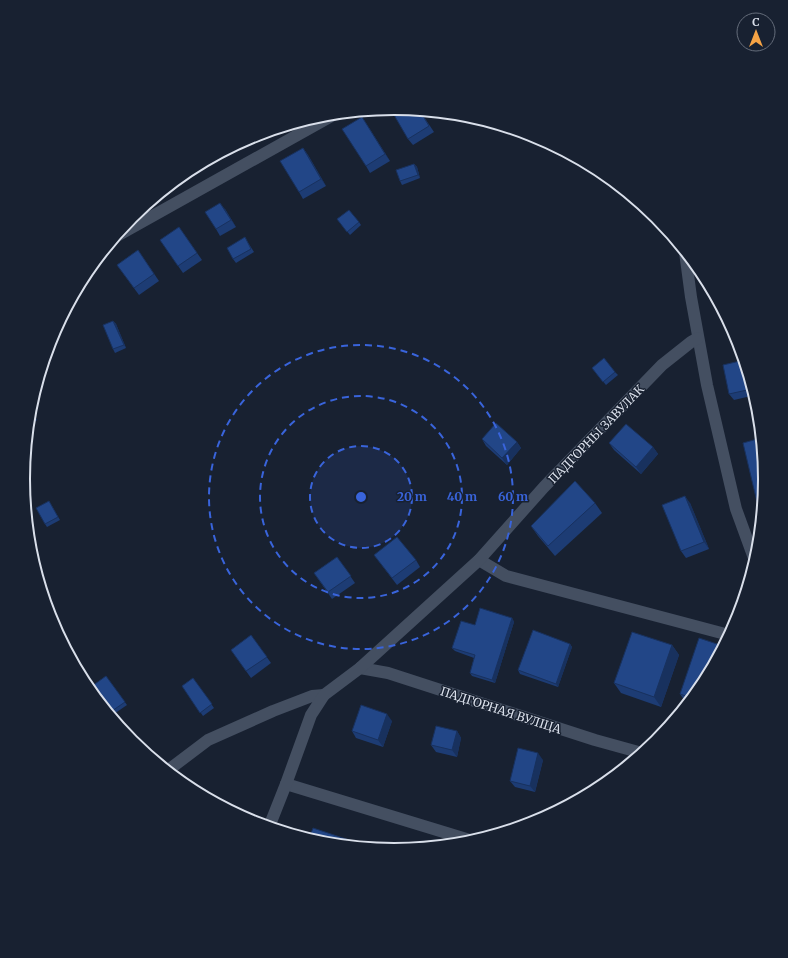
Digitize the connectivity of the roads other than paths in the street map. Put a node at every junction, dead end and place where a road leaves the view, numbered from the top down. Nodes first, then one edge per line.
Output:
1 (319, 123) edge
2 (131, 228) edge
3 (687, 262) edge
4 (698, 338) junction
5 (751, 549) edge
6 (479, 560) junction
7 (723, 633) edge
8 (360, 668) junction
9 (324, 695) junction
10 (636, 751) edge
11 (172, 768) edge
12 (286, 784) junction
13 (271, 822) edge
14 (460, 837) edge

1 - 2 street
3 - 4 street
4 - 5 street
4 - 6 street, ПАДГОРНЫ ЗАВУЛАК
6 - 7 street
6 - 8 street, ПАДГОРНЫ ЗАВУЛАК
8 - 9 street, ПАДГОРНЫ ЗАВУЛАК
8 - 10 street, ПАДГОРНАЯ ВУЛІЦА
9 - 11 street
9 - 12 street
12 - 13 street
12 - 14 street

